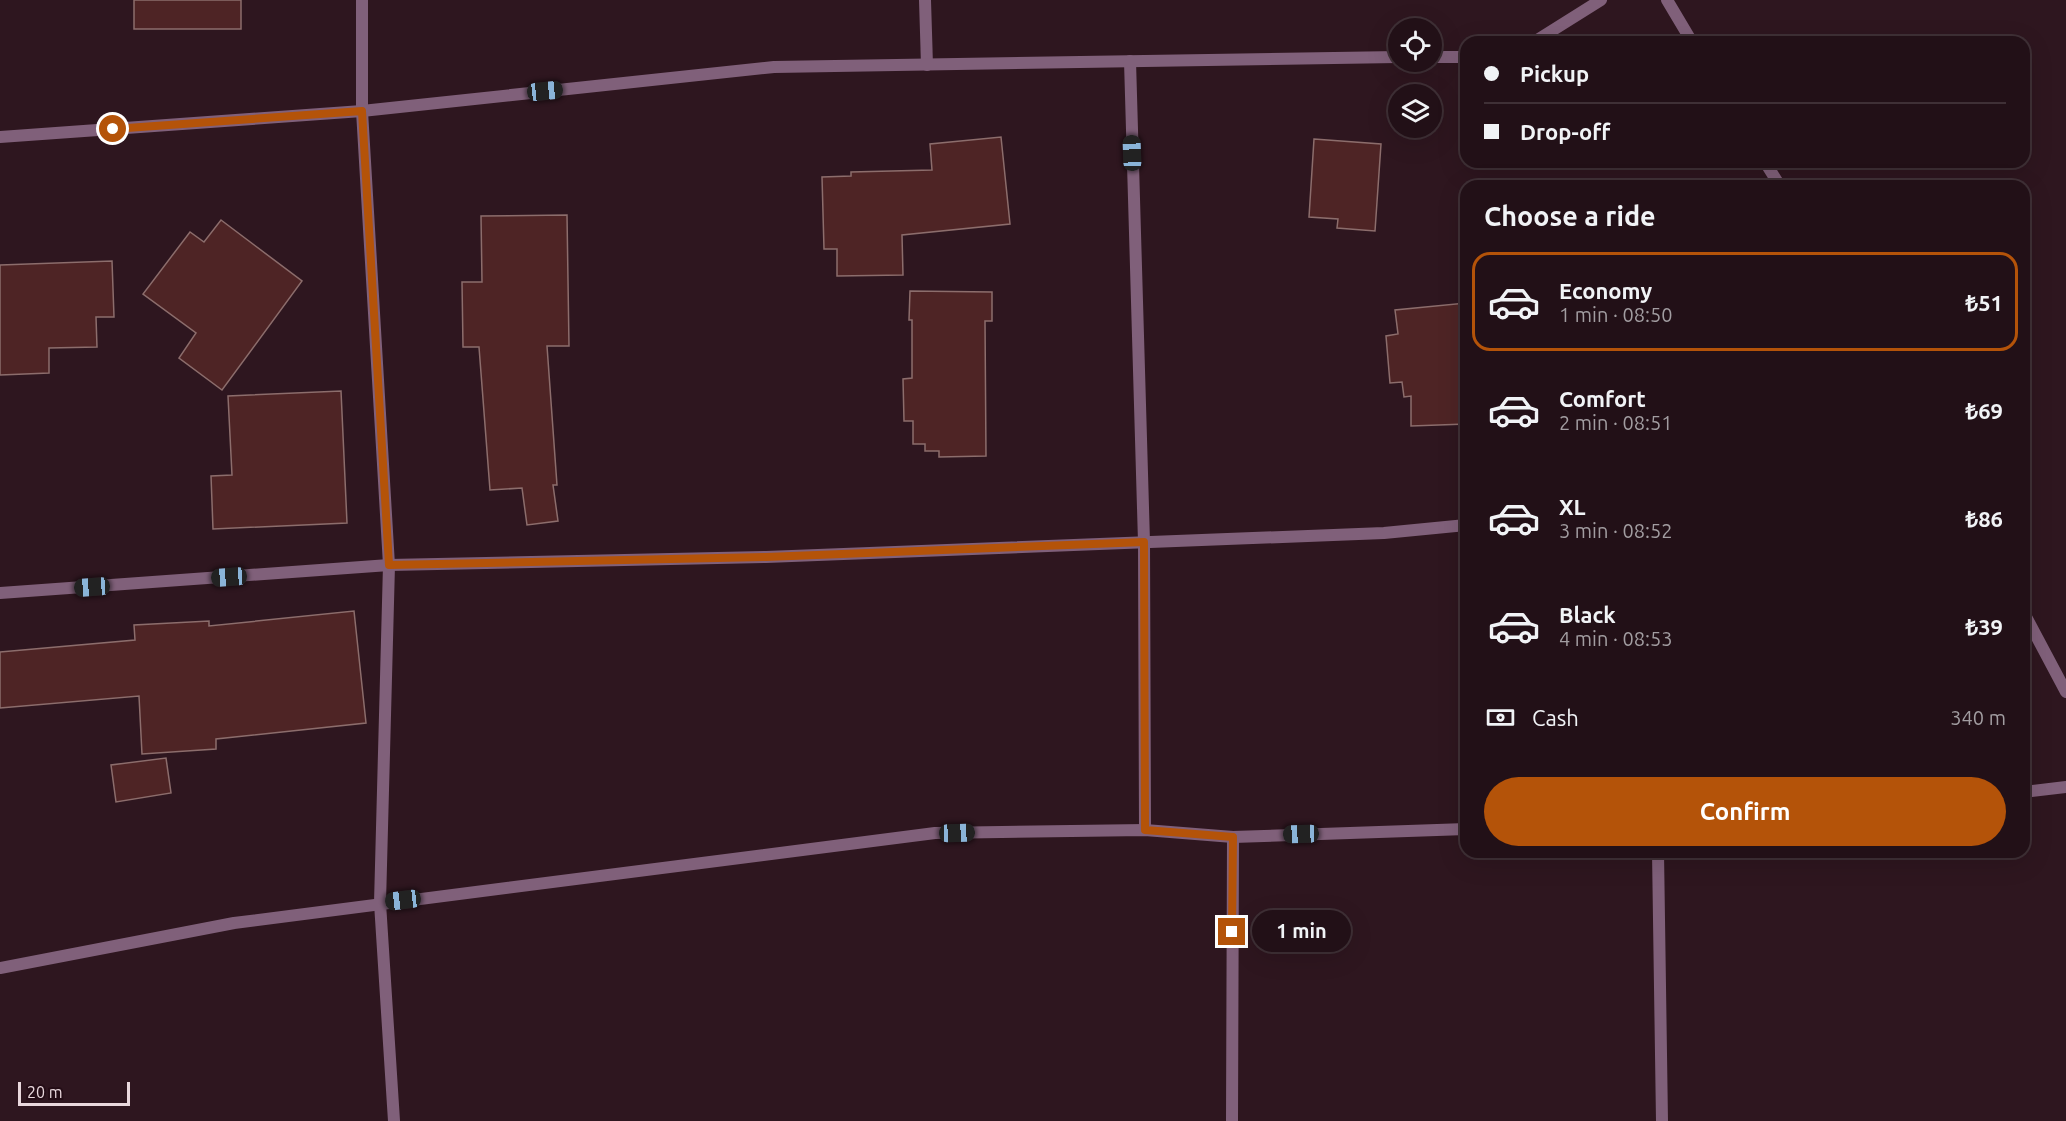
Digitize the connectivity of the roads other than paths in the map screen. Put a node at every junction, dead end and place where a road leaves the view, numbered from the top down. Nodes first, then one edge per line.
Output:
1 (362, 0) edge
2 (925, 0) edge
3 (1601, 0) edge
4 (1667, 0) edge
5 (1544, 36) edge
6 (1688, 36) edge
7 (1388, 57) edge
8 (1442, 57) edge
9 (1460, 57) edge
10 (1130, 61) junction
11 (927, 65) junction
12 (362, 111) junction
13 (0, 137) edge
14 (1460, 526) edge
15 (1144, 542) junction
16 (389, 565) junction
17 (0, 593) edge
18 (2030, 624) edge
19 (2066, 692) edge
20 (2066, 787) edge
21 (2030, 791) edge
22 (1460, 829) edge
23 (1145, 830) junction
24 (1233, 837) junction
25 (1658, 858) edge
26 (380, 903) junction
27 (0, 968) edge
28 (394, 1121) edge
29 (1232, 1121) edge
30 (1662, 1121) edge

1 - 12 street
2 - 11 street
3 - 5 street
4 - 6 street
7 - 10 street
8 - 9 street
10 - 11 street
10 - 15 street
11 - 12 street
12 - 13 street
12 - 16 street
14 - 15 street
15 - 16 street
15 - 23 street
16 - 17 street
16 - 26 street
18 - 19 street
20 - 21 street
22 - 24 street
23 - 24 street
23 - 26 street
24 - 29 street
25 - 30 street
26 - 27 street
26 - 28 street

